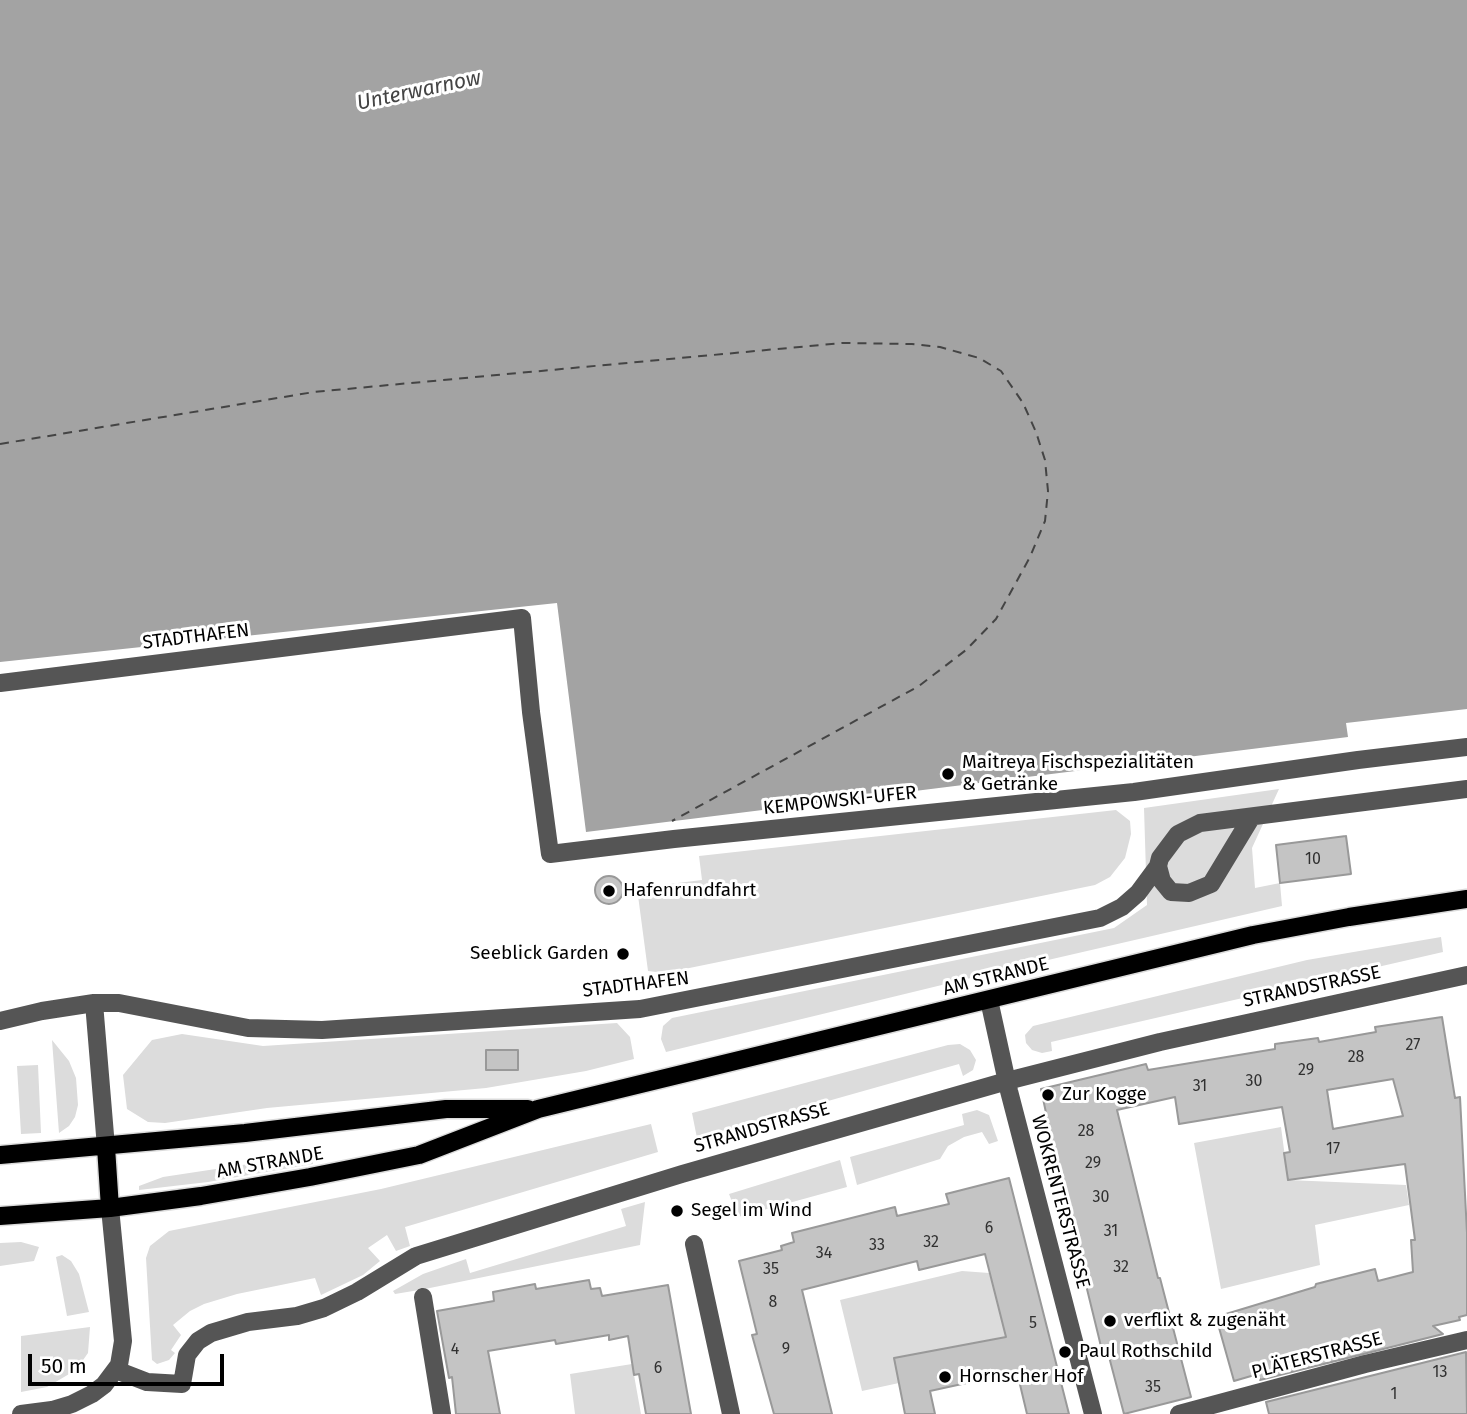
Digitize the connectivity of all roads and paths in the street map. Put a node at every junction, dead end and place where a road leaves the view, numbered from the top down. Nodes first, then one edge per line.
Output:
1 (0, 683) edge
2 (1467, 747) edge
3 (1467, 789) edge
4 (1251, 818) junction
5 (550, 854) joint
6 (1158, 866) junction
7 (1467, 899) edge
8 (1467, 975) edge
9 (989, 1000) junction
10 (93, 1003) junction
11 (0, 1021) edge
12 (1007, 1081) junction
13 (538, 1109) junction
14 (106, 1147) junction
15 (0, 1155) edge
16 (110, 1208) junction
17 (0, 1216) edge
18 (694, 1244) dead end
19 (423, 1297) dead end
20 (1467, 1340) edge
21 (116, 1370) junction
22 (21, 1414) edge
23 (442, 1414) edge
24 (730, 1414) edge
25 (1093, 1414) edge
26 (1179, 1414) edge

1 - 5 street, STADTHAFEN
2 - 5 street, KEMPOWSKI-UFER
3 - 4 street
4 - 6 street
4 - 6 street
6 - 10 street, STADTHAFEN
7 - 9 main road, AM STRANDE
8 - 12 street, STRANDSTRASSE
9 - 12 street, WOKRENTERSTRASSE
9 - 13 main road, AM STRANDE
10 - 11 street, STADTHAFEN
10 - 14 street
12 - 21 street, STRANDSTRASSE
12 - 25 street, WOKRENTERSTRASSE
13 - 14 main road, AM STRANDE
13 - 16 main road, AM STRANDE
14 - 15 main road, AM STRANDE
14 - 16 main road
16 - 17 main road, AM STRANDE
16 - 21 street
18 - 24 street
19 - 23 street
20 - 26 street, PLÄTERSTRASSE
21 - 22 street

